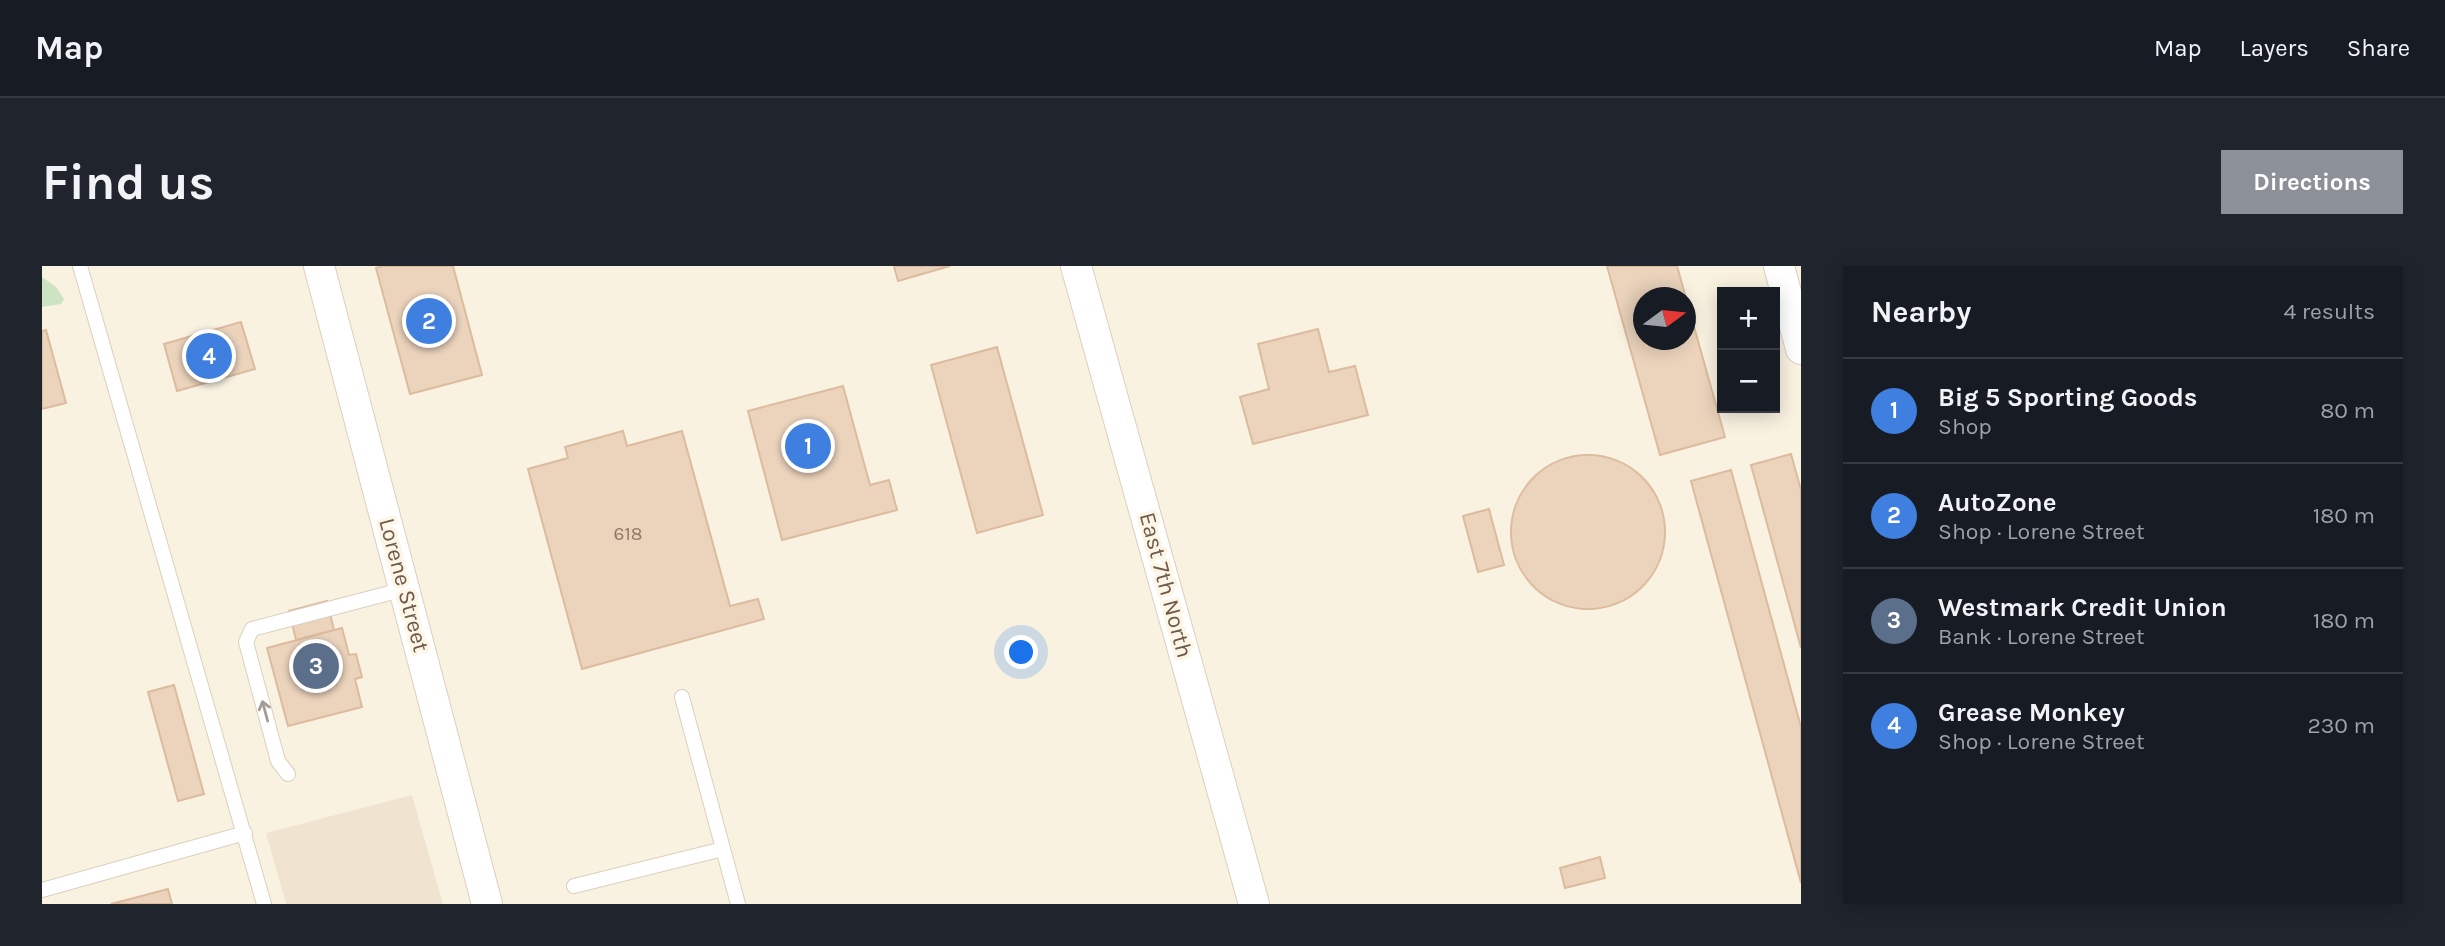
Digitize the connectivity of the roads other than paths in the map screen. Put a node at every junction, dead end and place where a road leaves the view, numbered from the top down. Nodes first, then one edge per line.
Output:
1 (80, 266) edge
2 (319, 266) edge
3 (1076, 266) edge
4 (1779, 266) edge
5 (1801, 349) edge
6 (405, 589) junction
7 (682, 697) dead end
8 (288, 774) dead end
9 (245, 833) junction
10 (723, 849) junction
11 (574, 886) dead end
12 (42, 890) edge
13 (264, 904) edge
14 (488, 904) edge
15 (738, 904) edge
16 (1254, 904) edge

1 - 9 lane
2 - 6 street, Lorene Street
3 - 16 street, East 7th North
4 - 5 street
8 -> 6 lane
6 - 14 street, Lorene Street
7 - 10 lane
9 - 12 lane
9 - 13 lane
10 - 11 lane
10 - 15 lane

